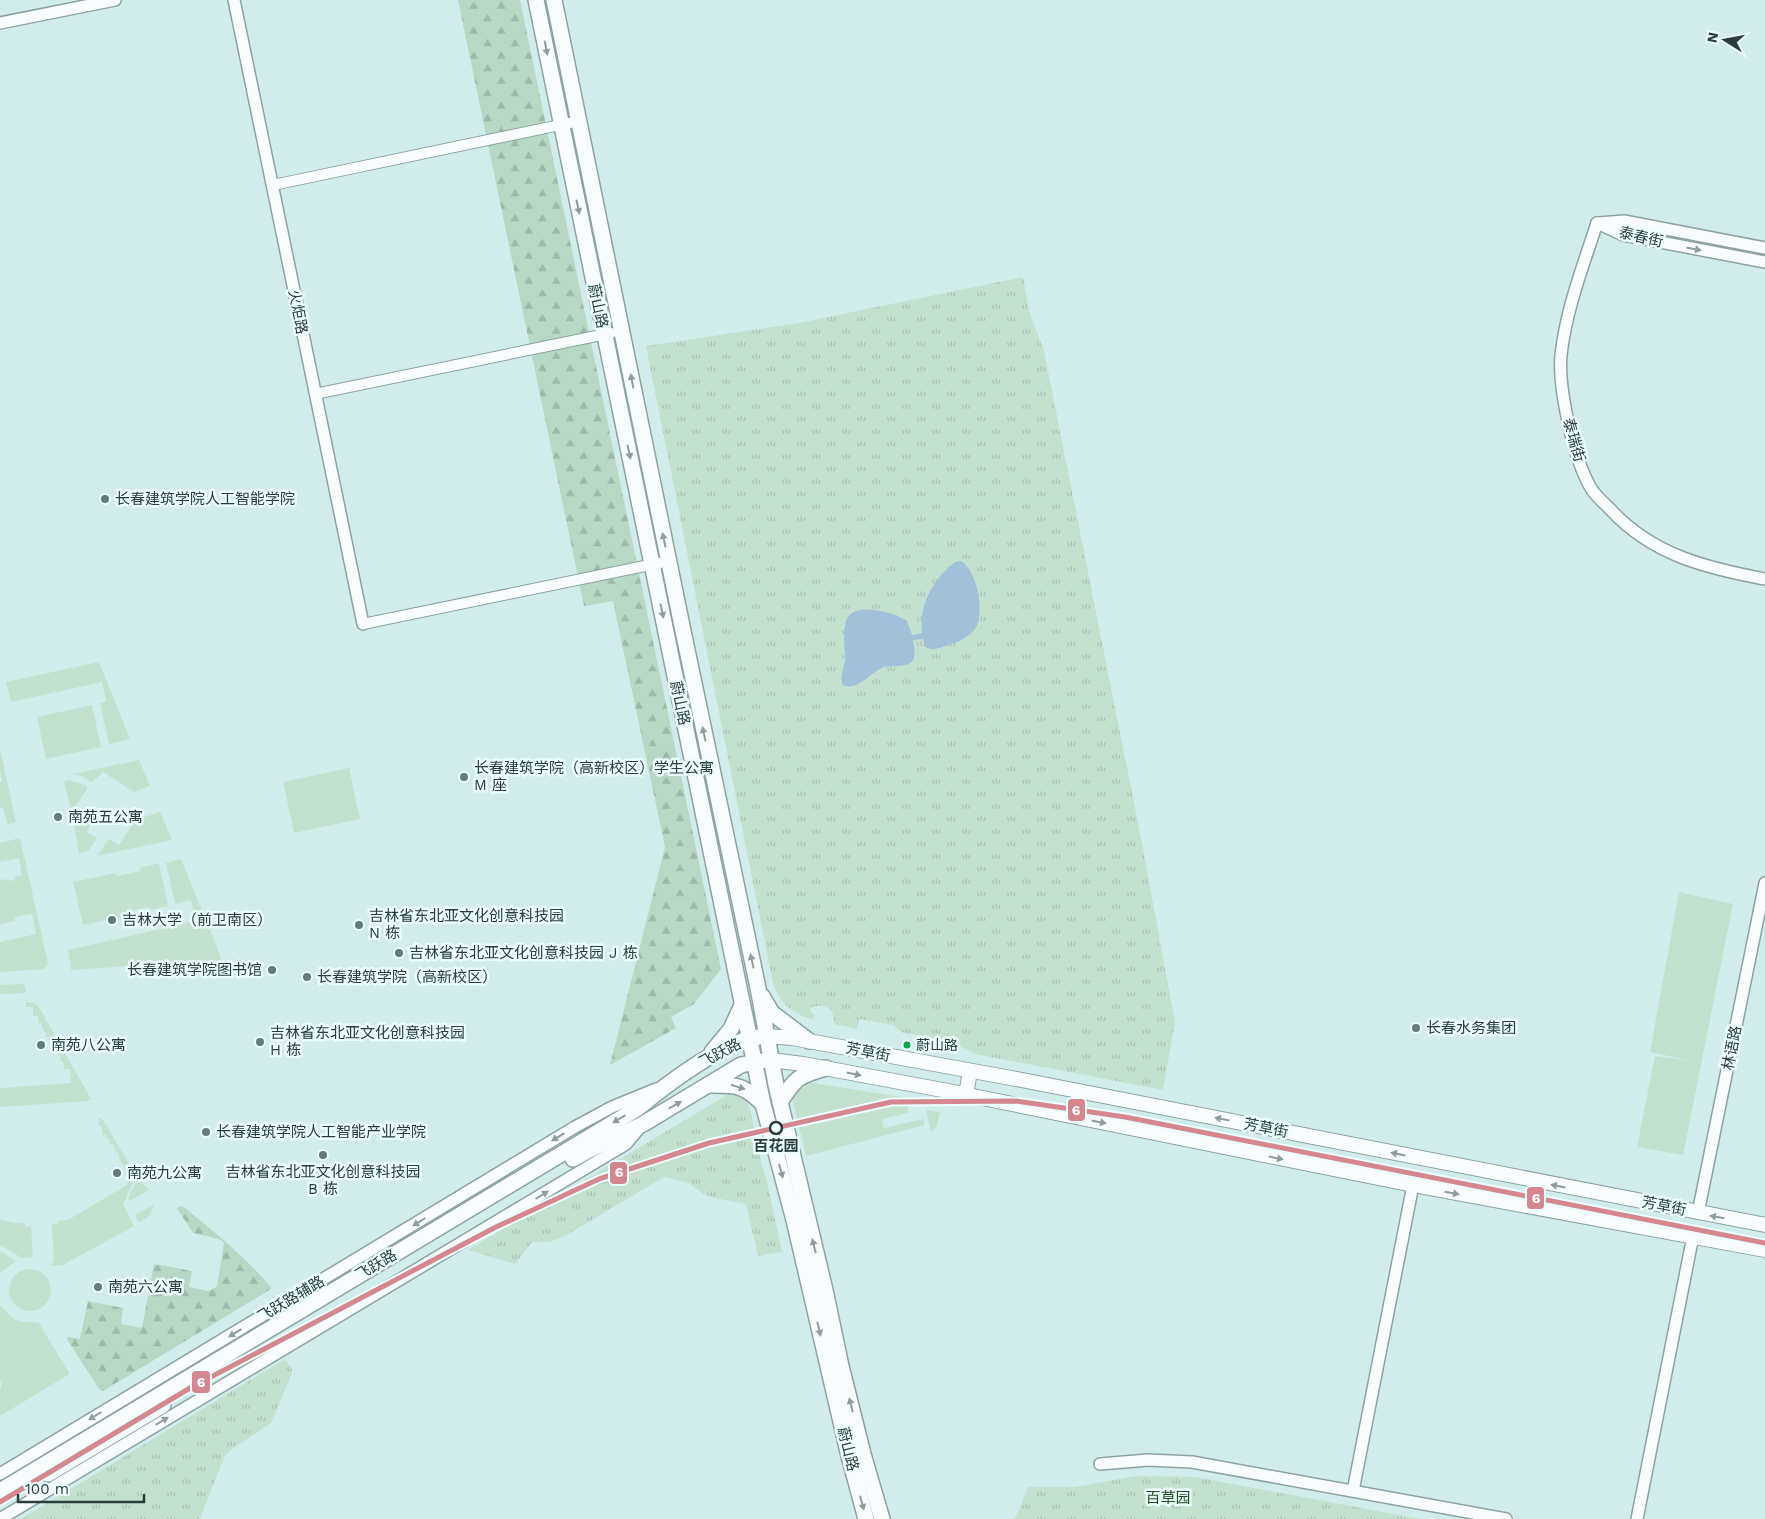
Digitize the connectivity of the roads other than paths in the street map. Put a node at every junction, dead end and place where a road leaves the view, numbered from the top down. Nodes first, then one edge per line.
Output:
1 (115, 0) edge
2 (234, 0) edge
3 (536, 0) edge
4 (554, 0) edge
5 (0, 24) edge
6 (579, 121) junction
7 (561, 125) junction
8 (273, 185) junction
9 (1597, 223) junction
10 (1765, 248) edge
11 (1765, 262) edge
12 (622, 331) junction
13 (604, 334) junction
14 (315, 394) junction
15 (668, 561) junction
16 (652, 564) junction
17 (1765, 580) edge
18 (363, 624) joint
19 (1765, 883) edge
20 (1764, 897) edge
21 (758, 988) junction
22 (742, 1005) junction
23 (766, 1036) junction
24 (749, 1038) junction
25 (809, 1041) junction
26 (706, 1060) junction
27 (771, 1060) junction
28 (754, 1062) junction
29 (826, 1068) junction
30 (970, 1071) junction
31 (709, 1085) junction
32 (664, 1086) junction
33 (966, 1095) junction
34 (780, 1102) junction
35 (763, 1104) junction
36 (643, 1124) junction
37 (1412, 1185) junction
38 (462, 1195) junction
39 (1698, 1213) junction
40 (450, 1221) junction
41 (1765, 1225) edge
42 (1693, 1236) junction
43 (1765, 1250) edge
44 (396, 1252) junction
45 (361, 1257) junction
46 (1100, 1464) dead end
47 (0, 1474) edge
48 (0, 1491) edge
49 (1353, 1491) junction
50 (0, 1503) edge
51 (0, 1519) edge
52 (866, 1519) edge
53 (882, 1519) edge
54 (1506, 1519) edge
55 (1638, 1519) edge

1 - 5 street
2 - 8 street, 火炬路
3 -> 7 main road, 蔚山路
4 - 6 main road, 蔚山路
6 - 7 street
6 - 12 main road, 蔚山路
7 - 8 street
7 -> 13 main road, 蔚山路
8 - 14 street, 火炬路
9 - 10 street, 泰春街
9 -> 11 street, 泰春街
9 - 17 street, 泰瑞街
12 - 13 street
15 -> 12 main road, 蔚山路
13 - 14 street
13 -> 16 main road, 蔚山路
14 - 18 street, 火炬路
15 - 16 street
21 -> 15 main road, 蔚山路
16 - 18 street
16 -> 22 main road, 蔚山路
19 - 20 street, 林语路
20 - 39 street, 林语路
21 - 23 main road, 蔚山路
21 - 25 main road
22 - 24 main road, 蔚山路
22 - 26 main road
23 - 24 main road, 飞跃路
23 - 25 main road, 芳草街
23 - 27 main road, 蔚山路
24 - 26 main road, 飞跃路
24 - 28 main road, 蔚山路
25 - 30 main road, 芳草街
26 - 32 main road, 飞跃路
27 - 28 main road, 飞跃路
27 - 29 main road, 芳草街
27 - 34 main road, 蔚山路
28 - 31 main road, 飞跃路
28 - 35 main road, 蔚山路
29 -> 33 main road, 芳草街
29 - 34 main road
30 - 33 main road
39 -> 30 main road, 芳草街
31 -> 35 main road
36 -> 31 main road, 飞跃路
32 -> 38 street, 飞跃路辅路
32 -> 40 main road, 飞跃路
33 -> 37 main road, 芳草街
53 -> 34 main road, 蔚山路
35 -> 52 main road, 蔚山路
36 - 50 main road, 飞跃路
51 -> 36 street
37 -> 42 main road, 芳草街
37 - 49 street
38 - 40 street
38 -> 45 street, 飞跃路辅路
41 -> 39 main road, 芳草街
40 - 44 main road, 飞跃路
42 - 43 main road, 芳草街
42 - 55 street
44 - 45 street
44 - 48 main road, 飞跃路
45 -> 47 street, 飞跃路辅路
46 - 49 street
49 - 54 street

